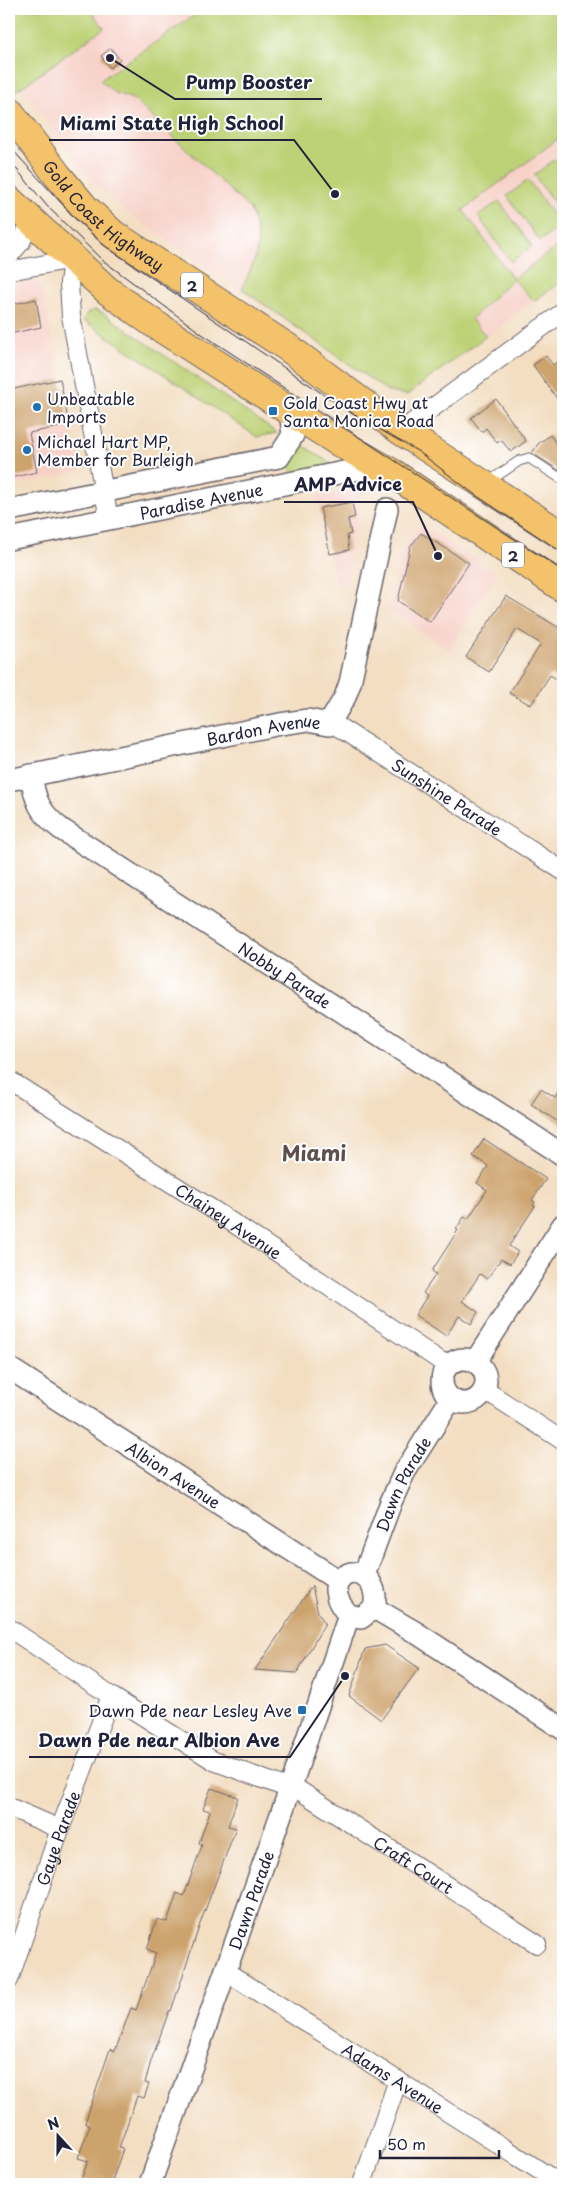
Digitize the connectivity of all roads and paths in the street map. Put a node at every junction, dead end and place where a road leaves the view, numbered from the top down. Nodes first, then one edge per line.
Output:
1 (9, 111) edge
2 (9, 200) edge
3 (30, 221) junction
4 (9, 256) edge
5 (72, 259) junction
6 (9, 271) edge
7 (563, 312) edge
8 (290, 410) junction
9 (401, 431) junction
10 (279, 457) junction
11 (394, 474) junction
12 (563, 480) edge
13 (483, 484) junction
14 (286, 485) junction
15 (104, 490) junction
16 (387, 509) dead end
17 (9, 510) edge
18 (109, 519) junction
19 (563, 536) edge
20 (9, 539) edge
21 (563, 588) edge
22 (329, 724) junction
23 (31, 775) junction
24 (9, 780) edge
25 (563, 871) edge
26 (9, 1080) edge
27 (563, 1155) edge
28 (563, 1225) edge
29 (475, 1362) junction
30 (448, 1366) junction
31 (9, 1368) edge
32 (485, 1390) junction
33 (451, 1399) junction
34 (563, 1441) edge
35 (364, 1575) junction
36 (338, 1581) junction
37 (374, 1608) junction
38 (349, 1615) junction
39 (9, 1628) edge
40 (111, 1696) junction
41 (563, 1729) edge
42 (291, 1787) junction
43 (9, 1807) edge
44 (60, 1829) junction
45 (537, 1944) dead end
46 (225, 1971) junction
47 (9, 1980) edge
48 (398, 2080) junction
49 (150, 2184) edge
50 (362, 2184) edge
51 (561, 2184) edge

1 - 9 highway, Gold Coast Highway / 2
2 - 3 highway, 2
3 - 4 street
3 - 5 highway, 2
5 - 6 street
5 - 8 highway, 2
5 - 15 street
7 - 9 street
8 - 10 street
8 - 11 highway, 2
9 - 13 highway, Gold Coast Highway / 2
10 - 14 street
10 - 15 street, Paradise Avenue
11 - 14 street, Paradise Avenue
11 - 21 highway, 2
12 - 13 lane
13 - 19 highway, Gold Coast Highway / 2
14 - 18 street, Paradise Avenue
15 - 17 street, Paradise Avenue
15 - 18 street
16 - 22 street, Bardon Avenue
18 - 20 street, Paradise Avenue
22 - 23 street, Bardon Avenue
22 - 25 street, Sunshine Parade
23 - 24 street, Bardon Avenue
23 - 27 street, Nobby Parade
26 - 30 street, Chainey Avenue
28 - 29 street
29 - 30 street
29 - 32 street
30 - 33 street
31 - 36 street, Albion Avenue
32 - 33 street
32 - 34 street
33 - 35 street, Dawn Parade
35 - 36 street
35 - 37 street
36 - 38 street
37 - 38 street
37 - 41 street
38 - 42 street, Dawn Parade
39 - 40 street, Craft Court
40 - 42 street, Craft Court
40 - 44 street, Gaye Parade
42 - 45 street, Craft Court
42 - 46 street, Dawn Parade
43 - 44 street
44 - 47 street, Gaye Parade
46 - 48 street, Adams Avenue
46 - 49 street, Dawn Parade
48 - 50 street
48 - 51 street, Adams Avenue

